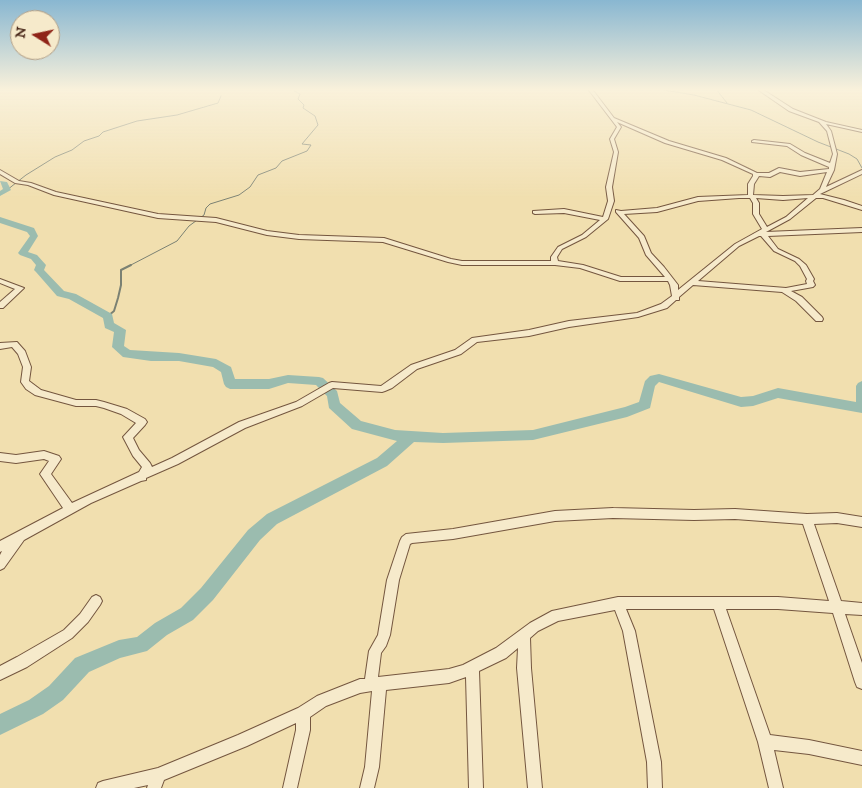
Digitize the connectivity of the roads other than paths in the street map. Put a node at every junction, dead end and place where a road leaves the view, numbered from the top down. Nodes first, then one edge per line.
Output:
1 (618, 126) edge
2 (631, 126) edge
3 (824, 126) edge
4 (838, 126) edge
5 (862, 131) edge
6 (754, 140) dead end
7 (831, 168) junction
8 (0, 172) edge
9 (862, 172) edge
10 (756, 174) junction
11 (816, 194) junction
12 (751, 196) junction
13 (611, 202) junction
14 (862, 208) edge
15 (535, 212) dead end
16 (620, 213) junction
17 (605, 219) junction
18 (862, 230) edge
19 (762, 232) junction
20 (555, 263) junction
21 (670, 279) junction
22 (0, 281) edge
23 (693, 283) junction
24 (788, 291) junction
25 (676, 298) junction
26 (0, 306) edge
27 (819, 319) dead end
28 (0, 346) edge
29 (0, 457) edge
30 (142, 477) junction
31 (69, 508) junction
32 (806, 519) junction
33 (862, 522) edge
34 (21, 536) junction
35 (0, 547) edge
36 (0, 564) edge
37 (96, 600) dead end
38 (618, 603) junction
39 (719, 604) junction
40 (835, 606) junction
41 (862, 609) edge
42 (524, 635) junction
43 (472, 668) junction
44 (0, 673) edge
45 (862, 682) edge
46 (375, 683) junction
47 (303, 713) junction
48 (765, 742) junction
49 (862, 758) edge
50 (156, 782) edge
51 (103, 788) edge
52 (290, 788) edge
53 (367, 788) edge
54 (476, 788) edge
55 (535, 788) edge
56 (655, 788) edge
57 (776, 788) edge

1 - 13 street
2 - 10 street
3 - 7 street
4 - 5 street
6 - 7 street
7 - 10 street
7 - 11 street
8 - 20 street
9 - 11 street
10 - 12 street
11 - 12 street
11 - 14 street
11 - 19 street
12 - 16 street
12 - 19 street
13 - 16 street
13 - 17 street
15 - 17 street
16 - 21 street
17 - 20 street
18 - 19 street
19 - 23 street
19 - 24 street
20 - 21 street
21 - 25 street
22 - 26 street
23 - 24 street
23 - 25 street
24 - 27 street
25 - 30 street
28 - 30 street
29 - 31 street
30 - 31 street
31 - 34 street
32 - 33 street
32 - 40 street
32 - 46 street
34 - 35 street
34 - 36 street
37 - 44 street
38 - 39 street
38 - 42 street
38 - 56 street
39 - 40 street
39 - 48 street
40 - 41 street
40 - 45 street
42 - 43 street
42 - 55 street
43 - 46 street
43 - 54 street
46 - 47 street
46 - 53 street
47 - 50 street
47 - 52 street
48 - 49 street
48 - 57 street
50 - 51 street

